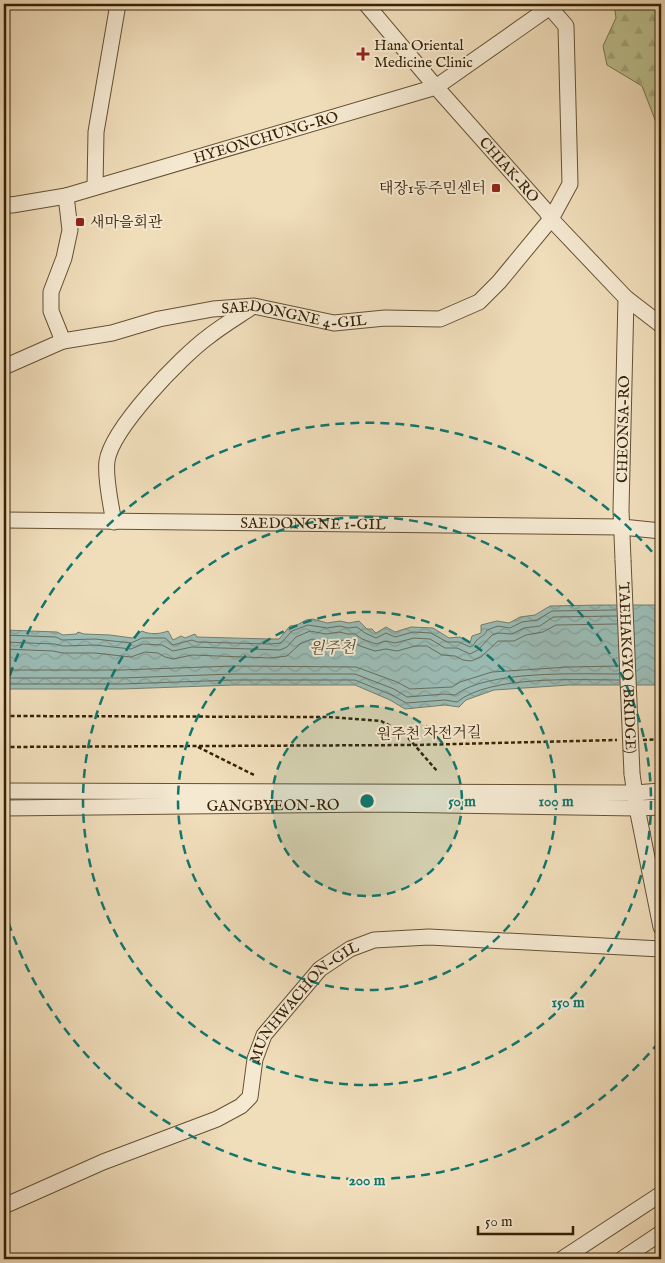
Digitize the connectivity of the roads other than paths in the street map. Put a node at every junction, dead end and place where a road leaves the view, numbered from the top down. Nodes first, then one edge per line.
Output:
1 (118, 4) edge
2 (366, 4) edge
3 (549, 5) edge
4 (436, 87) junction
5 (95, 187) junction
6 (66, 196) junction
7 (4, 204) edge
8 (551, 219) junction
9 (626, 298) junction
10 (254, 306) junction
11 (661, 325) edge
12 (63, 341) junction
13 (4, 367) edge
14 (4, 520) edge
15 (114, 522) junction
16 (622, 527) junction
17 (661, 532) edge
18 (623, 560) joint
19 (4, 791) edge
20 (661, 791) edge
21 (635, 793) junction
22 (661, 807) edge
23 (4, 808) edge
24 (637, 808) junction
25 (657, 887) edge
26 (661, 927) edge
27 (661, 949) edge
28 (661, 1194) edge
29 (4, 1206) edge
30 (661, 1233) edge
31 (629, 1257) edge
32 (562, 1259) edge

1 - 5 street
2 - 4 street, CHIAK-RO
3 - 4 street, HYEONCHUNG-RO
3 - 8 street, SAEDONGNE 4-GIL
4 - 5 street, HYEONCHUNG-RO
4 - 8 street, CHIAK-RO
5 - 6 street, HYEONCHUNG-RO
6 - 7 street, HYEONCHUNG-RO
6 - 12 street
8 - 9 street, CHIAK-RO
8 - 10 street, SAEDONGNE 4-GIL
9 - 11 street, CHIAK-RO
9 - 16 street, CHEONSA-RO
10 - 12 street, SAEDONGNE 4-GIL
10 - 15 street
12 - 13 street, SAEDONGNE 4-GIL
14 - 15 street, SAEDONGNE 1-GIL
15 - 16 street, SAEDONGNE 1-GIL
16 - 17 street, SAEDONGNE 1-GIL
16 - 18 street, CHEONSA-RO
18 - 21 street, TAEHAKGYO (BRIDGE), bridge
19 - 21 street, GANGBYEON-RO
20 - 21 street, GANGBYEON-RO
21 - 24 street
22 - 24 street, GANGBYEON-RO
23 - 24 street, GANGBYEON-RO
24 - 25 street
25 - 26 street
27 - 29 street, MUNHWACHON-GIL
28 - 32 street
30 - 31 street

